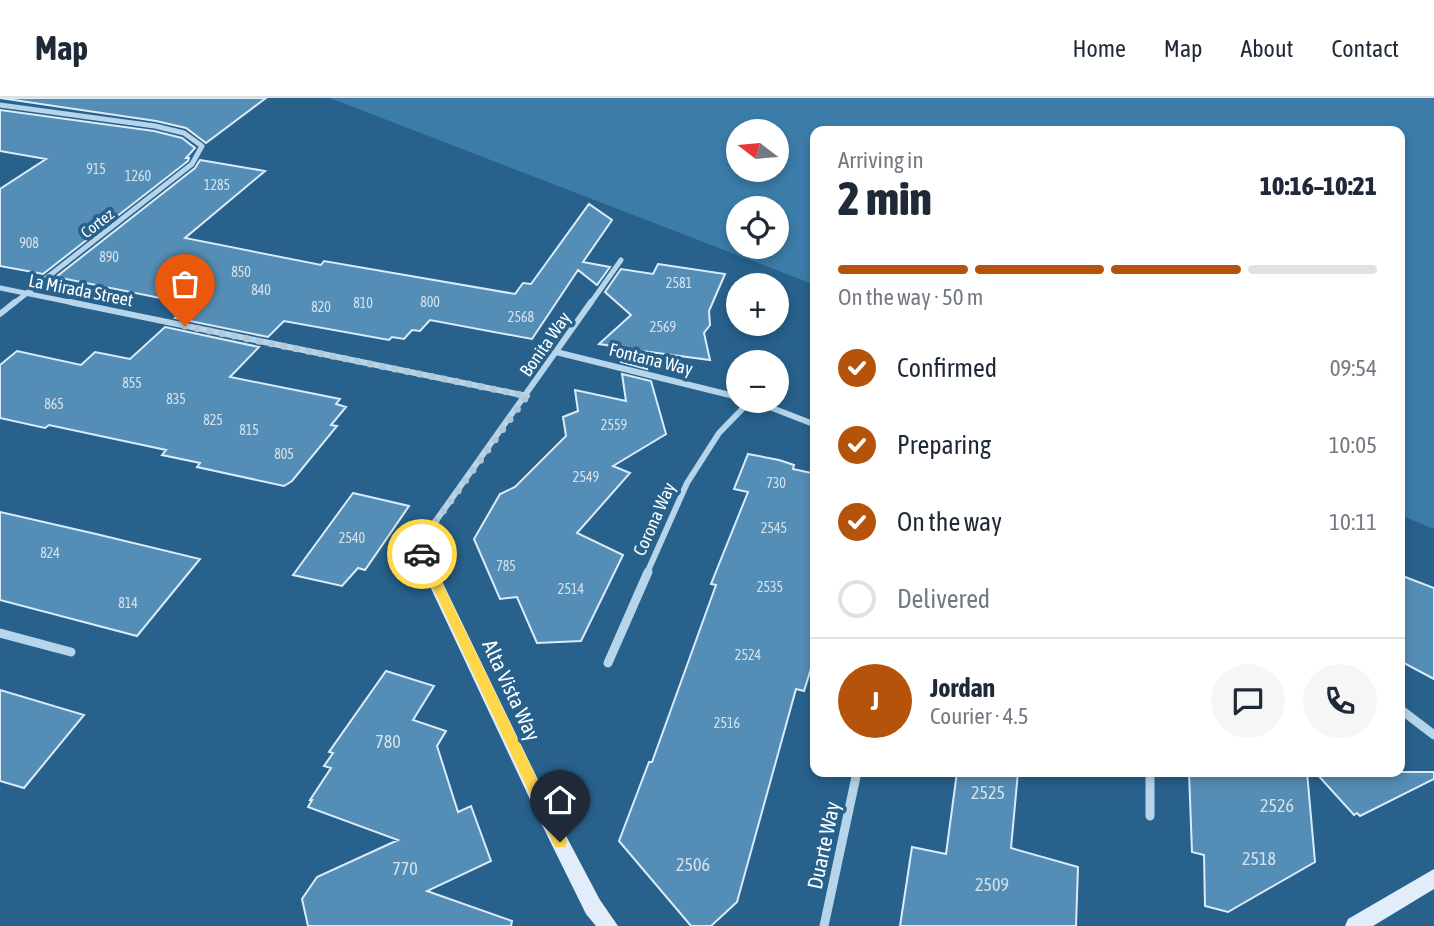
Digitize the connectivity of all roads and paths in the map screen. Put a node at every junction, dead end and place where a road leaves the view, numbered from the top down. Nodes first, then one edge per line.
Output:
1 (0, 105) edge
2 (621, 260) dead end
3 (0, 288) edge
4 (27, 293) junction
5 (0, 314) edge
6 (556, 352) junction
7 (726, 394) edge
8 (527, 396) junction
9 (740, 413) edge
10 (784, 413) edge
11 (810, 423) edge
12 (418, 546) joint
13 (0, 633) edge
14 (71, 652) dead end
15 (608, 663) dead end
16 (1405, 713) edge
17 (1434, 735) edge
18 (856, 777) edge
19 (1150, 777) edge
20 (1150, 816) dead end
21 (1434, 877) edge
22 (608, 926) edge
23 (824, 926) edge
24 (1355, 926) edge

1 - 4 street, Cortez
2 - 6 street, Bonita Way
3 - 4 street, La Mirada Street
4 - 5 street, Cortez
4 - 8 street, La Mirada Street
6 - 7 street, Fontana Way
6 - 8 street, Bonita Way
8 - 12 street, Bonita Way
9 - 15 street, Corona Way
10 - 11 street
12 - 22 street, Alta Vista Way
13 - 14 street
16 - 17 street
18 - 23 street, Duarte Way
19 - 20 street
21 - 24 street

